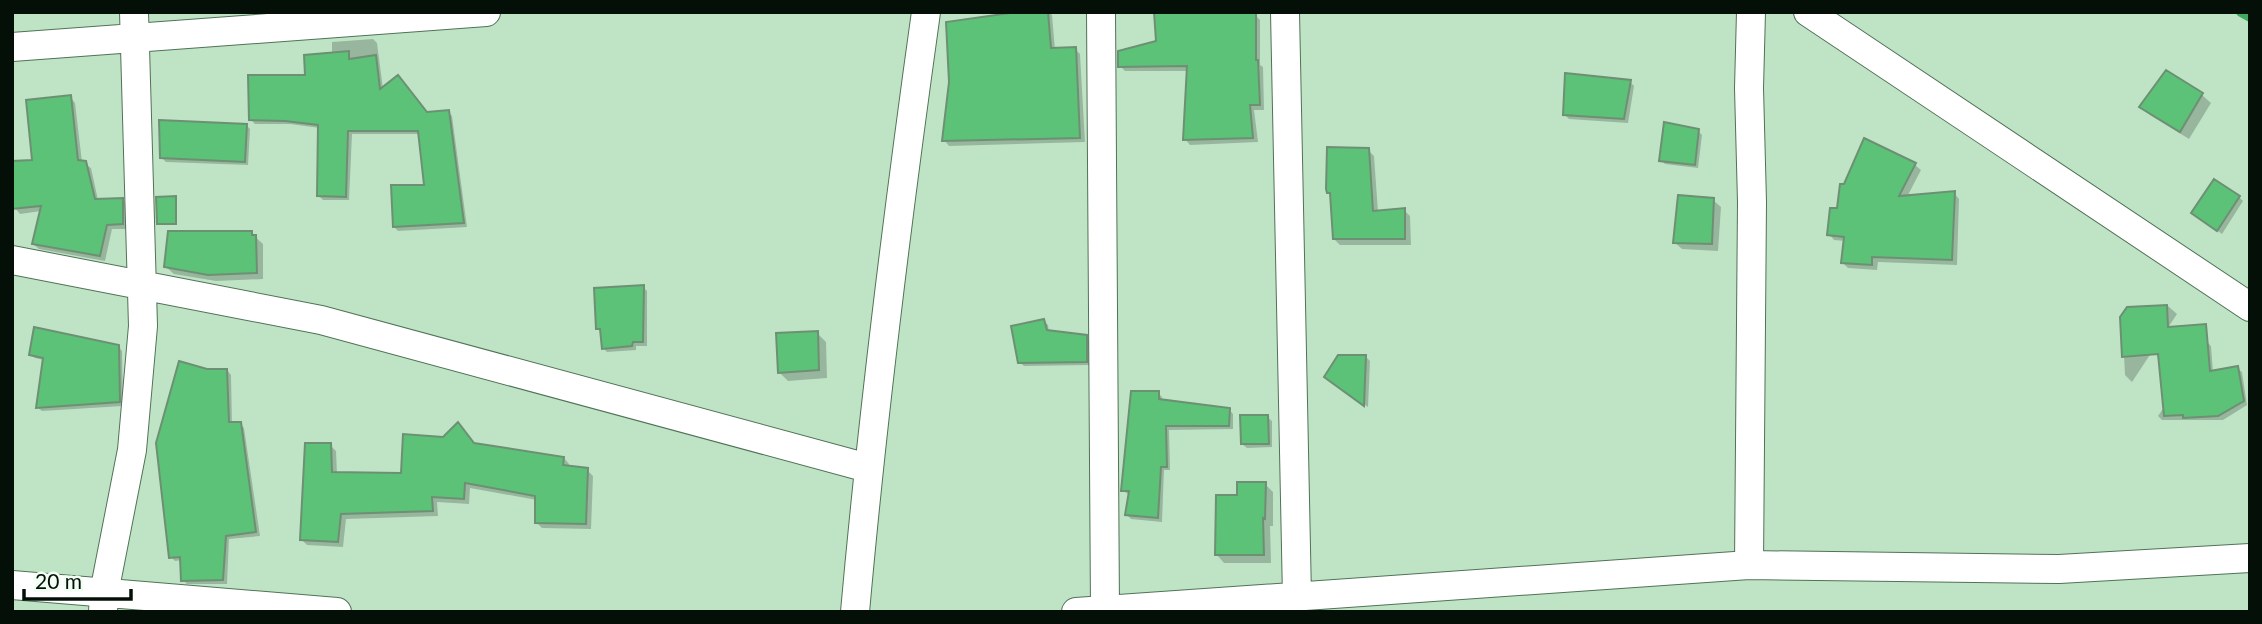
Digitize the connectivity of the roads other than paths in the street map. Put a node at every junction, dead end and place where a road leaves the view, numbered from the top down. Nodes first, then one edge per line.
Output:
1 (486, 12) edge
2 (926, 12) edge
3 (1101, 12) edge
4 (1285, 12) edge
5 (1751, 12) edge
6 (1808, 12) edge
7 (393, 15) edge
8 (135, 24) edge
9 (12, 47) edge
10 (12, 260) edge
11 (142, 284) junction
12 (2250, 307) edge
13 (868, 468) junction
14 (2250, 558) edge
15 (1749, 565) junction
16 (12, 585) edge
17 (1297, 597) junction
18 (103, 603) edge
19 (1105, 611) edge
20 (337, 612) edge
21 (855, 612) edge
22 (1076, 612) edge

1 - 7 street
2 - 13 street
3 - 19 street
4 - 17 street
5 - 15 street
6 - 12 street
7 - 8 street
8 - 9 street
8 - 11 street
10 - 11 street
11 - 13 street
11 - 18 street
13 - 21 street
14 - 15 street
15 - 17 street
16 - 18 street
17 - 19 street
18 - 20 street
19 - 22 street

